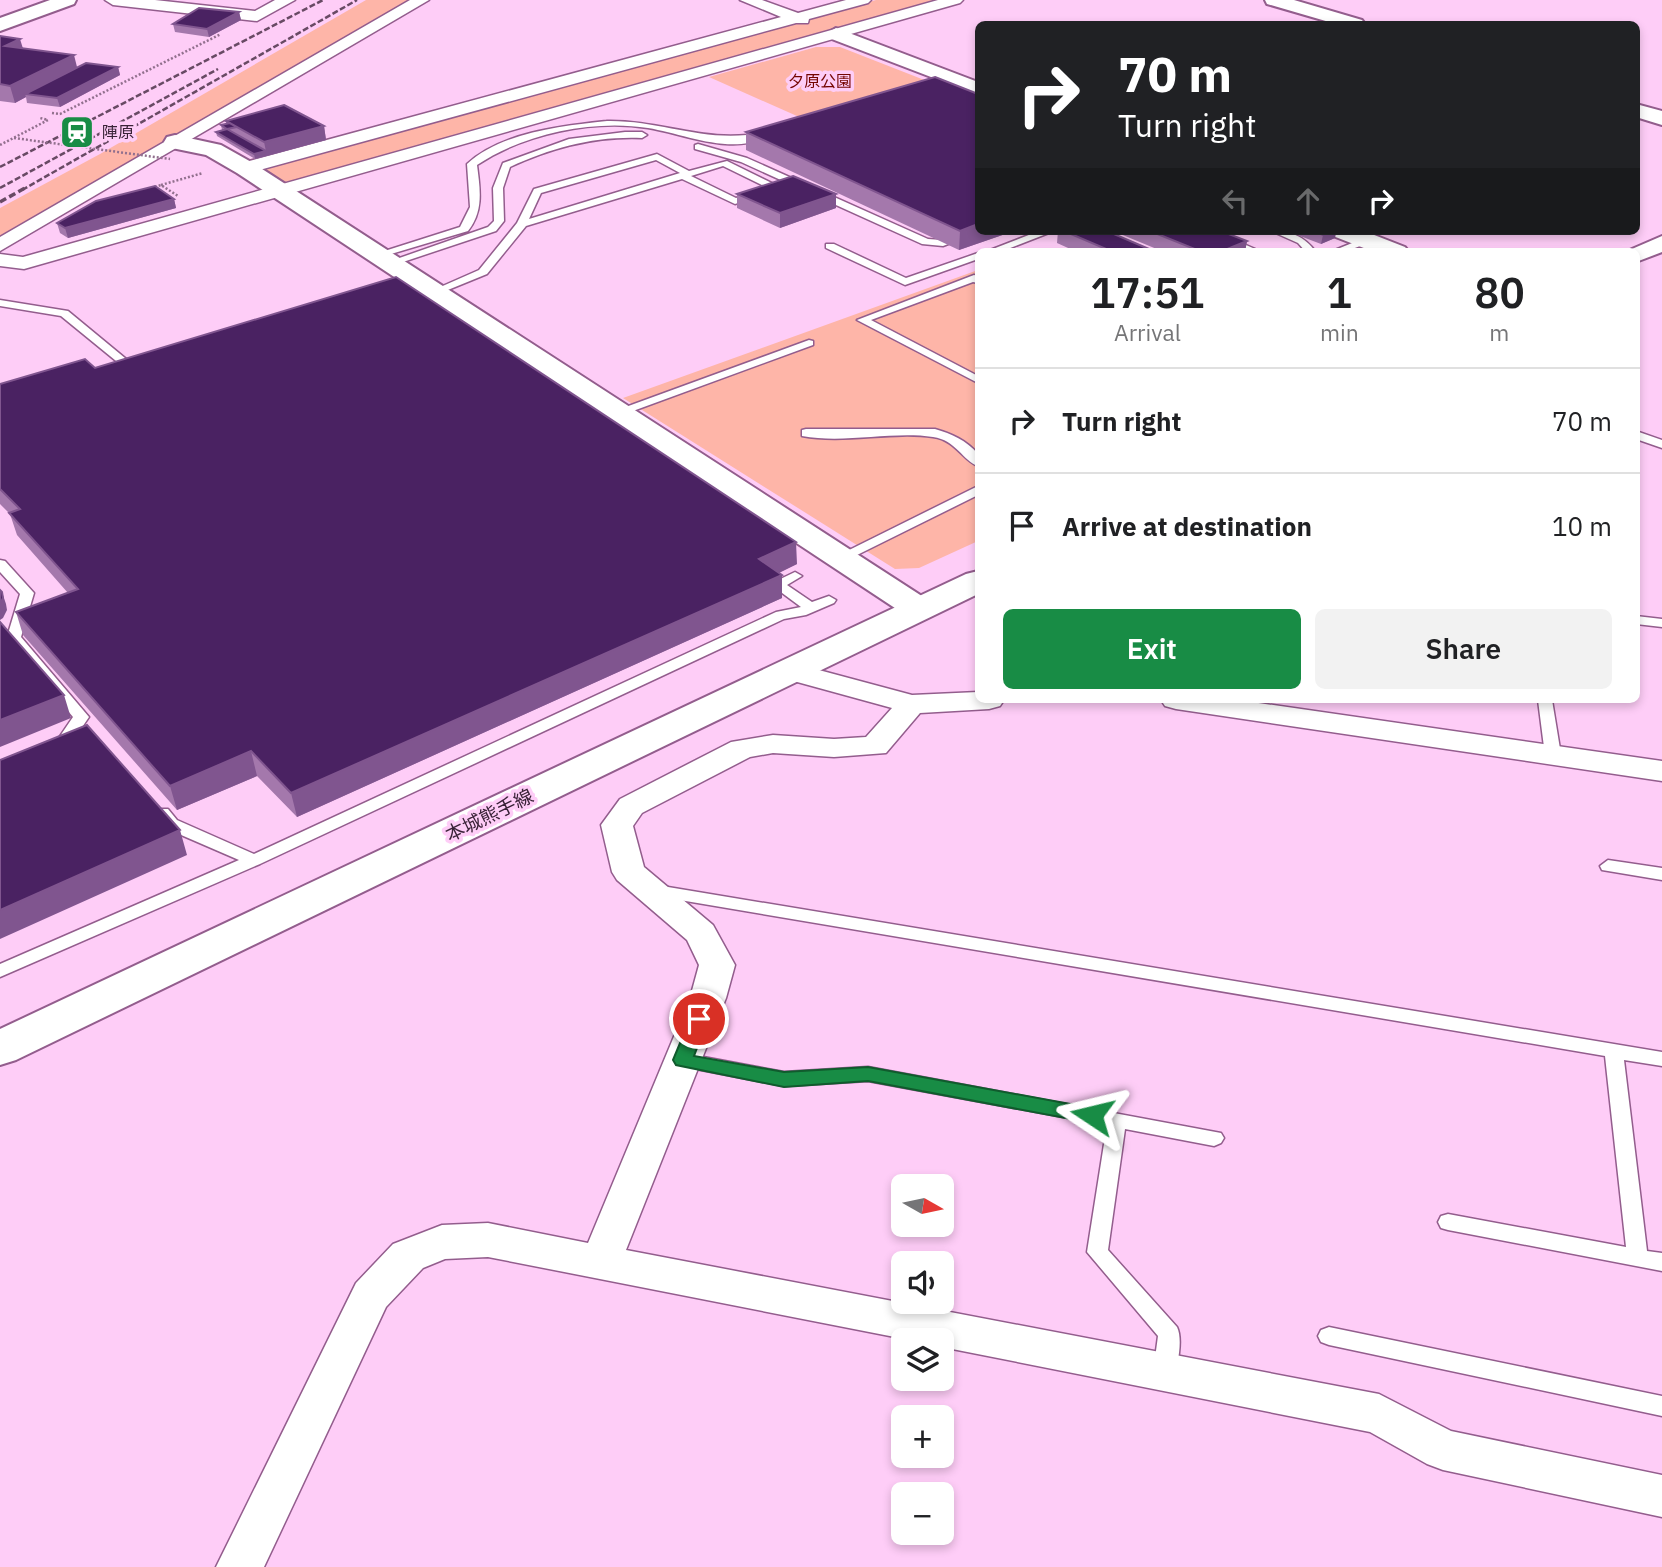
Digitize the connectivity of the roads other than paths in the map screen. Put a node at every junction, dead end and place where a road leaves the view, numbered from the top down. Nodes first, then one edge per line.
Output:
1 (67, 0) edge
2 (113, 0) edge
3 (287, 0) edge
4 (421, 0) edge
5 (748, 0) edge
6 (863, 0) edge
7 (955, 0) edge
8 (1274, 0) edge
9 (795, 18) junction
10 (1345, 21) edge
11 (0, 25) edge
12 (836, 34) junction
13 (975, 88) edge
14 (1640, 111) edge
15 (1662, 118) edge
16 (770, 134) edge
17 (173, 151) junction
18 (245, 167) junction
19 (686, 175) junction
20 (278, 190) junction
21 (522, 224) junction
22 (975, 230) edge
23 (1038, 235) edge
24 (1215, 235) edge
25 (1287, 235) edge
26 (1353, 235) edge
27 (1367, 240) junction
28 (1662, 243) edge
29 (0, 245) edge
30 (830, 246) dead end
31 (1001, 248) edge
32 (1247, 248) edge
33 (1308, 248) edge
34 (1346, 248) edge
35 (1386, 248) edge
36 (1640, 253) edge
37 (1662, 256) edge
38 (975, 257) edge
39 (384, 259) junction
40 (0, 260) edge
41 (1640, 266) edge
42 (975, 278) edge
43 (434, 292) junction
44 (0, 303) edge
45 (809, 343) dead end
46 (138, 359) edge
47 (125, 363) junction
48 (112, 367) edge
49 (975, 378) edge
50 (618, 412) junction
51 (806, 433) dead end
52 (1640, 436) edge
53 (1662, 444) edge
54 (975, 458) edge
55 (975, 492) edge
56 (842, 557) junction
57 (0, 564) edge
58 (975, 567) edge
59 (795, 576) dead end
60 (975, 582) edge
61 (829, 600) dead end
62 (913, 604) junction
63 (812, 608) junction
64 (1640, 620) edge
65 (1662, 623) edge
66 (789, 671) junction
67 (975, 701) edge
68 (1197, 703) edge
69 (1545, 703) edge
70 (911, 704) junction
71 (76, 752) edge
72 (1553, 755) junction
73 (1662, 771) edge
74 (153, 803) edge
75 (254, 860) junction
76 (1608, 866) dead end
77 (1662, 874) edge
78 (650, 890) junction
79 (0, 971) edge
80 (0, 1025) edge
81 (0, 1048) edge
82 (1614, 1051) junction
83 (1662, 1059) edge
84 (682, 1060) junction
85 (1117, 1120) junction
86 (1214, 1138) dead end
87 (1448, 1222) dead end
88 (1637, 1257) junction
89 (601, 1262) junction
90 (1662, 1262) edge
91 (1329, 1336) dead end
92 (1164, 1373) junction
93 (1662, 1406) edge
94 (1662, 1496) edge
95 (240, 1567) edge

1 - 11 street
2 - 3 street
4 - 17 street
5 - 9 street
6 - 9 street
7 - 12 street
8 - 10 street
9 - 12 street
9 - 18 street
12 - 13 street
12 - 20 street
14 - 15 street
16 - 39 lane
17 - 18 street
17 - 29 street
18 - 20 street
19 - 19 lane
19 - 21 lane
19 - 21 lane
20 - 39 street
20 - 40 street
21 - 43 lane
22 - 39 lane
23 - 31 lane
24 - 32 lane
25 - 33 lane
26 - 27 street
27 - 34 lane
27 - 35 street
28 - 36 street
30 - 38 lane
37 - 41 street
39 - 43 street
42 - 49 lane
43 - 50 street
44 - 47 lane
45 - 50 lane
46 - 47 lane
47 - 48 lane
50 - 56 street
51 - 54 lane
52 - 53 lane
55 - 56 lane
56 - 62 street
57 - 71 lane
58 - 62 street, 本城熊手線
59 - 63 lane
60 - 62 street, 本城熊手線
61 - 63 lane
62 - 66 street, 本城熊手線
62 - 80 street, 本城熊手線
63 - 75 lane
64 - 65 lane
66 - 70 street
66 - 81 street, 本城熊手線
67 - 70 street
68 - 72 street
69 - 72 lane
70 - 78 street
72 - 73 street
74 - 75 lane
75 - 79 lane
76 - 77 lane
78 - 82 lane
78 - 84 street
82 - 83 lane
82 - 88 lane
84 - 85 lane
84 - 89 street
85 - 86 lane
85 - 92 lane
87 - 88 lane
88 - 90 lane
89 - 92 street
89 - 95 street
91 - 93 lane
92 - 94 street

